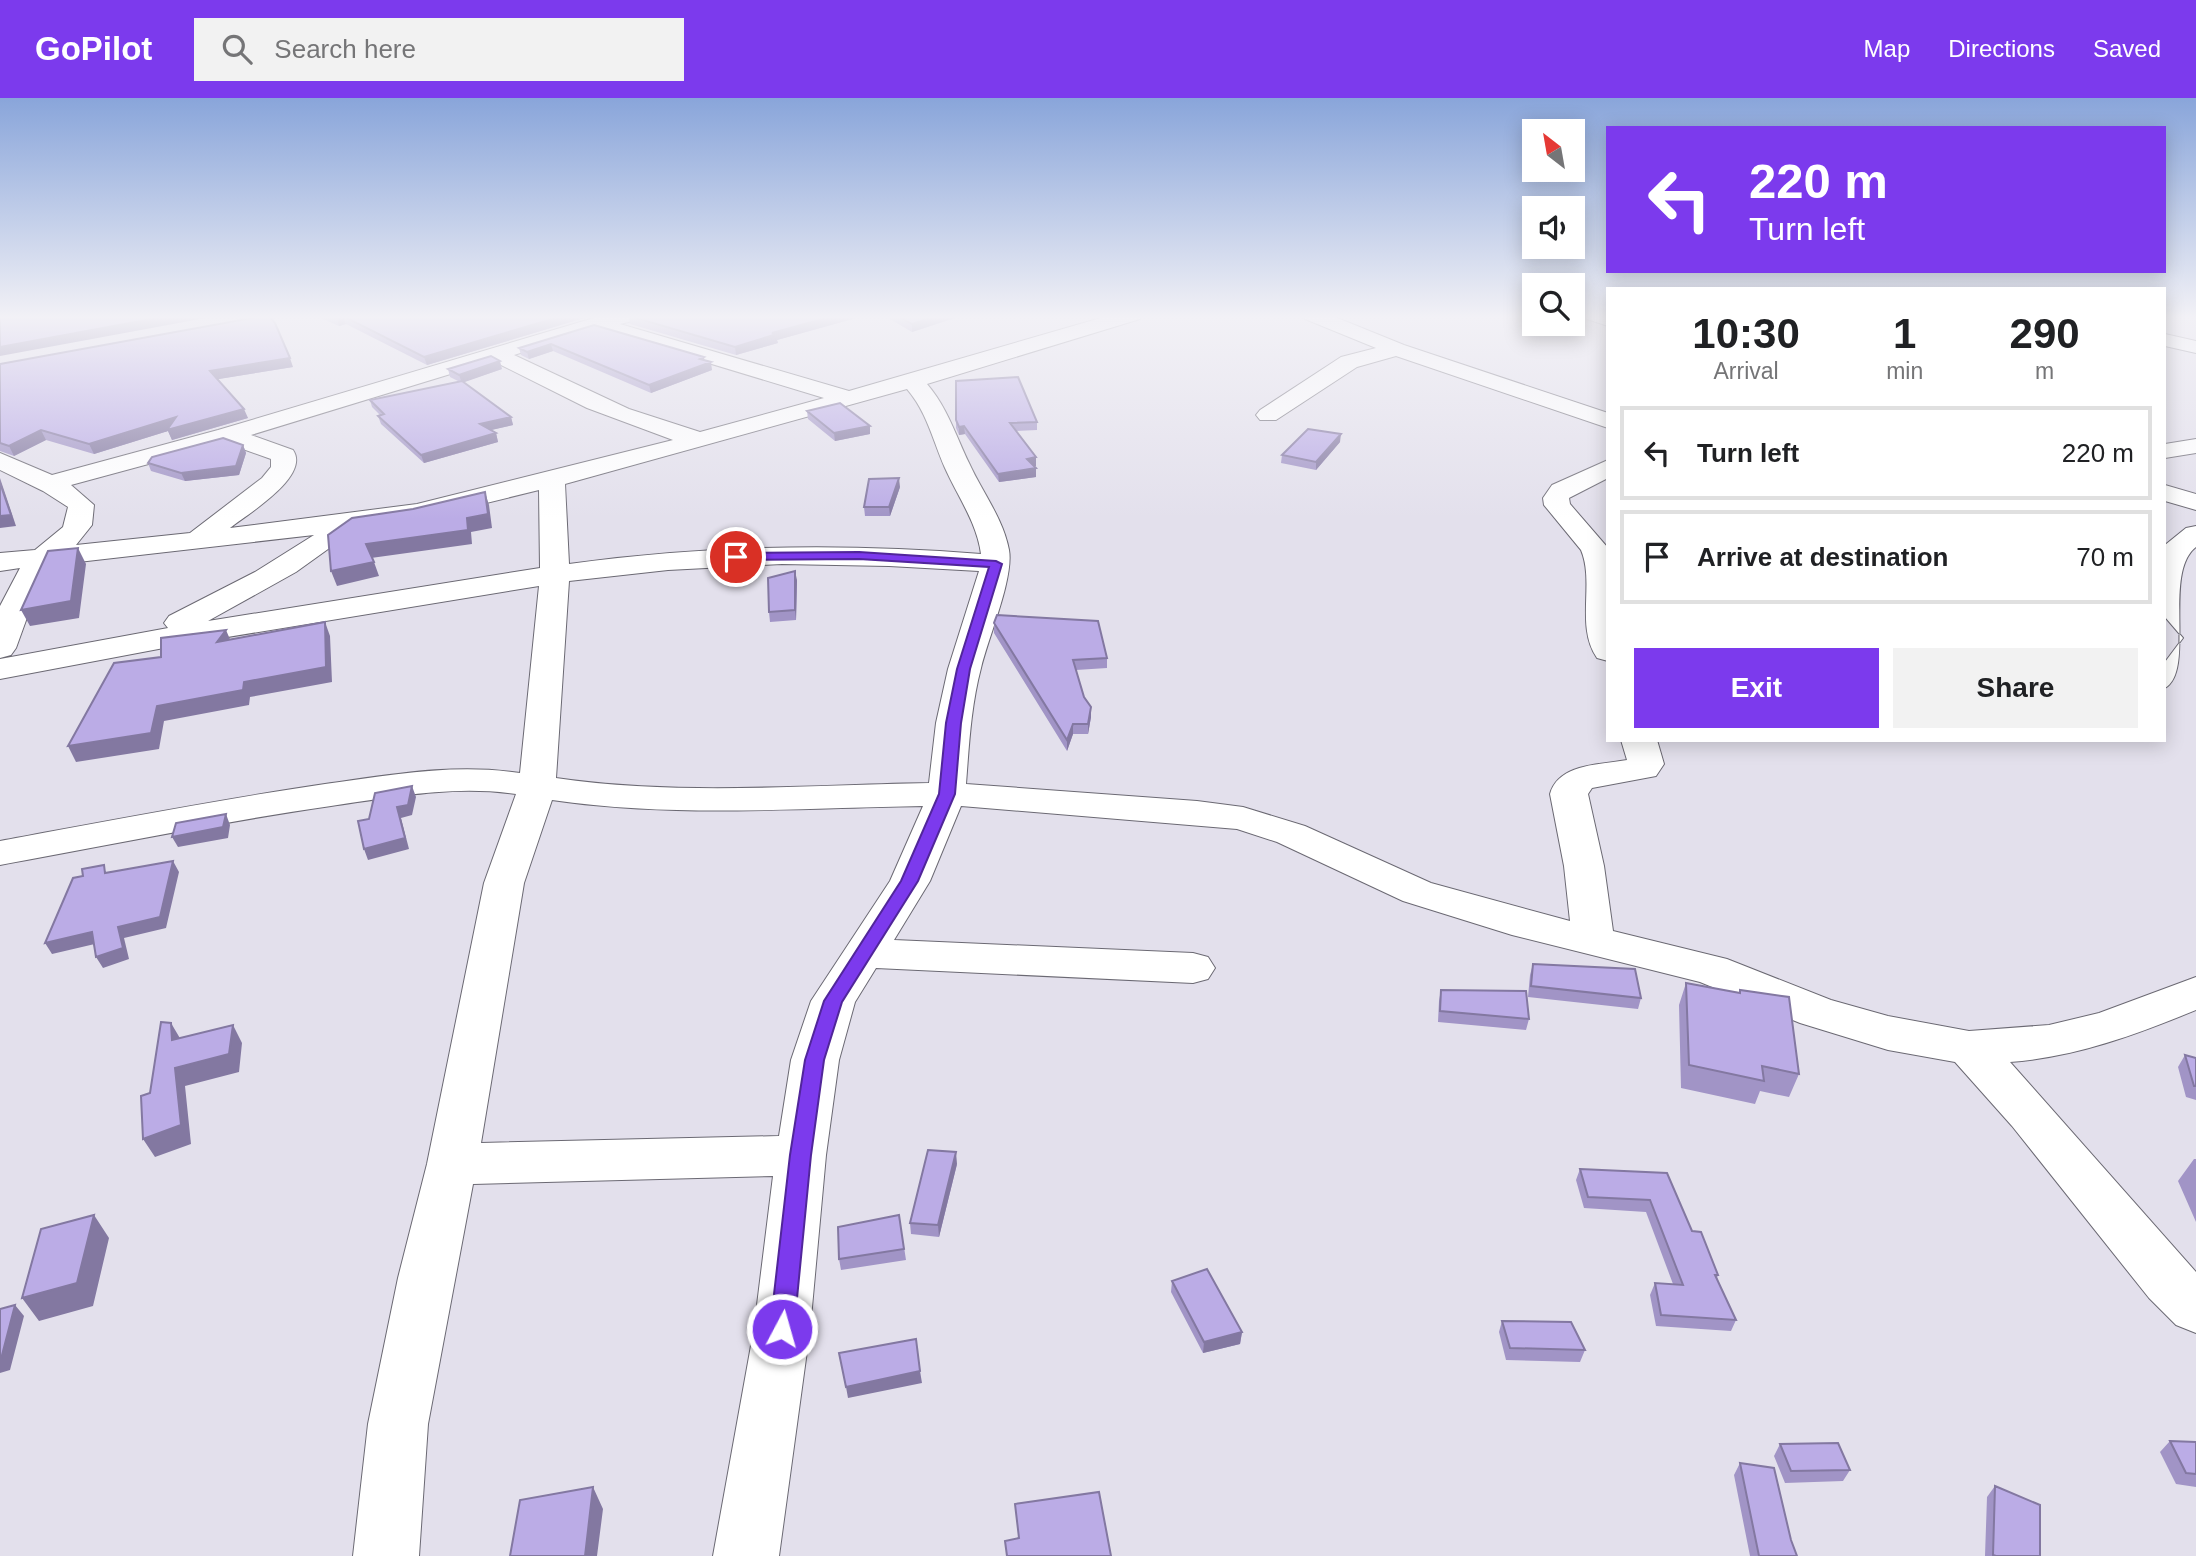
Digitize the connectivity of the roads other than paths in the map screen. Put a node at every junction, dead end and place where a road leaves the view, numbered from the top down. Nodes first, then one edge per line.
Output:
1 (403, 383) edge
2 (556, 383) edge
3 (797, 383) edge
4 (904, 383) edge
5 (914, 383) edge
6 (1317, 383) edge
7 (1498, 383) edge
8 (847, 398) junction
9 (1268, 415) dead end
10 (1606, 419) edge
11 (227, 435) junction
12 (698, 439) junction
13 (2196, 446) edge
14 (2166, 451) edge
15 (0, 461) edge
16 (1606, 469) edge
17 (552, 481) junction
18 (51, 483) junction
19 (2166, 493) edge
20 (2196, 502) edge
21 (349, 522) junction
22 (2196, 534) edge
23 (198, 540) junction
24 (43, 557) junction
25 (0, 562) edge
26 (996, 564) junction
27 (2168, 568) edge
28 (555, 575) junction
29 (2166, 626) edge
30 (2196, 634) edge
31 (144, 640) junction
32 (1606, 642) edge
33 (2196, 642) edge
34 (0, 648) edge
35 (0, 669) edge
36 (2166, 678) edge
37 (1640, 742) edge
38 (537, 788) junction
39 (947, 794) junction
40 (0, 853) edge
41 (1593, 941) junction
42 (864, 953) junction
43 (1193, 968) dead end
44 (2196, 993) edge
45 (1969, 1048) junction
46 (801, 1155) junction
47 (452, 1164) junction
48 (2196, 1308) edge
49 (386, 1556) edge
50 (746, 1556) edge

1 - 11 street
2 - 12 street
3 - 8 street
4 - 8 street
5 - 26 street
6 - 9 street
7 - 10 street
8 - 12 street
11 - 18 street
11 - 23 street
12 - 17 street
13 - 14 street
15 - 18 street
16 - 32 street
17 - 21 street
17 - 28 street
18 - 24 street
19 - 20 street
21 - 23 street
21 - 31 street
22 - 27 street
23 - 24 street
24 - 25 street
24 - 34 street
26 - 28 street
26 - 39 street
27 - 30 street
28 - 31 street
28 - 38 street
29 - 30 street
31 - 35 street
33 - 36 street
37 - 41 street
38 - 39 street
38 - 40 street
38 - 47 street
39 - 41 street
39 - 42 street
41 - 45 street
42 - 43 street
42 - 46 street
44 - 45 street
45 - 48 street
46 - 47 street
46 - 50 street
47 - 49 street

